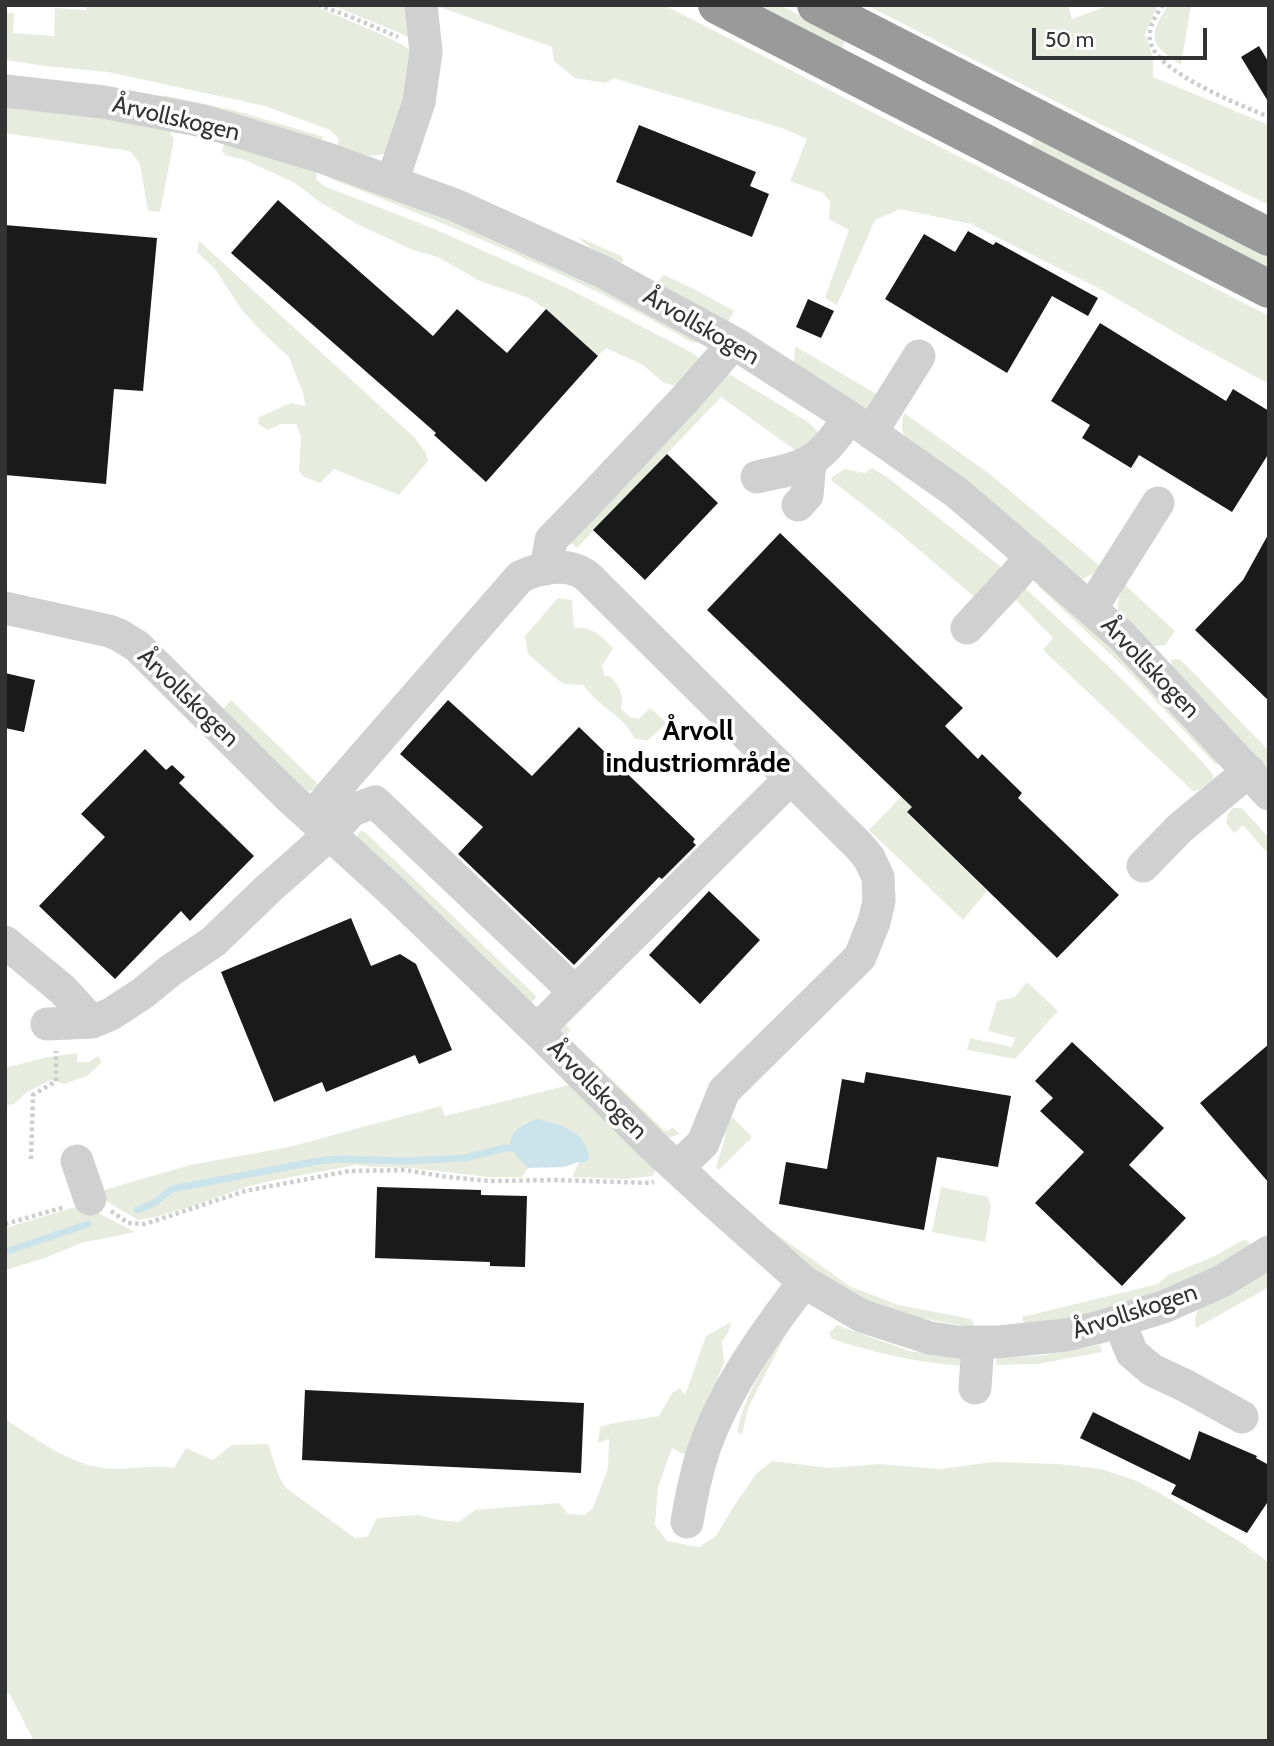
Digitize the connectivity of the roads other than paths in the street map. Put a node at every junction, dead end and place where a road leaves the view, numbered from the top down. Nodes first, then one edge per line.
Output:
1 (421, 5) edge
2 (717, 5) edge
3 (816, 5) edge
4 (5, 91) edge
5 (392, 182) junction
6 (1269, 237) edge
7 (1269, 289) edge
8 (734, 343) junction
9 (919, 356) dead end
10 (860, 425) junction
11 (810, 462) junction
12 (757, 477) dead end
13 (1158, 503) dead end
14 (798, 505) dead end
15 (1031, 556) junction
16 (546, 569) junction
17 (5, 608) edge
18 (1091, 609) junction
19 (967, 628) dead end
20 (791, 778) junction
21 (1259, 783) edge
22 (321, 826) junction
23 (1143, 866) dead end
24 (5, 942) edge
25 (575, 992) junction
26 (92, 1022) junction
27 (537, 1030) junction
28 (51, 1038) road end
29 (77, 1161) dead end
30 (677, 1168) junction
31 (90, 1199) road end
32 (1269, 1252) edge
33 (804, 1282) junction
34 (1119, 1321) junction
35 (978, 1342) junction
36 (975, 1388) dead end
37 (1242, 1417) dead end
38 (687, 1522) dead end

1 - 5 street
2 - 7 highway
3 - 6 highway
4 - 5 street, Årvollskogen
5 - 8 street, Årvollskogen
8 - 10 street, Årvollskogen
8 - 16 street
9 - 10 street
10 - 11 street
10 - 15 street, Årvollskogen
11 - 12 street
11 - 14 street
13 - 18 street
15 - 18 street, Årvollskogen
15 - 19 street
16 - 20 street
16 - 22 street
17 - 22 street, Årvollskogen
18 - 21 street, Årvollskogen
20 - 25 street
20 - 30 street
21 - 23 street
22 - 25 street
22 - 26 street
22 - 27 street, Årvollskogen
24 - 26 street
25 - 27 street
26 - 28 street
27 - 30 street, Årvollskogen
29 - 31 street
30 - 33 street, Årvollskogen
32 - 34 street, Årvollskogen
33 - 35 street, Årvollskogen
33 - 38 street
34 - 35 street, Årvollskogen
34 - 37 street
35 - 36 street

